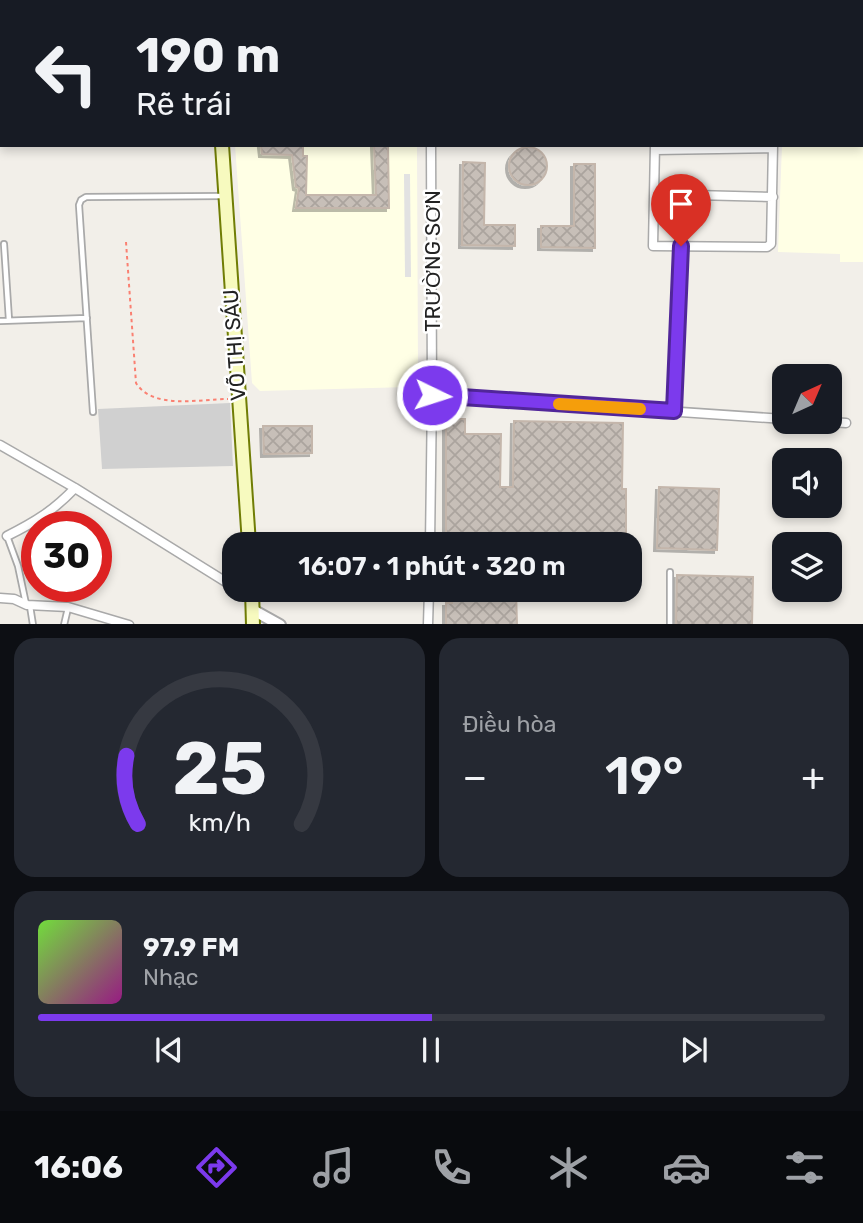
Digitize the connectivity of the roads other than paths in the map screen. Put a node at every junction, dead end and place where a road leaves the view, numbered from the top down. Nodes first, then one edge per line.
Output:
1 (222, 147) edge
2 (431, 147) edge
3 (732, 147) edge
4 (773, 147) edge
5 (655, 148) edge
6 (655, 194) junction
7 (225, 196) junction
8 (773, 197) junction
9 (4, 244) dead end
10 (681, 246) junction
11 (87, 318) junction
12 (0, 321) edge
13 (9, 321) junction
14 (432, 395) junction
15 (674, 411) junction
16 (93, 412) dead end
17 (772, 418) edge
18 (842, 423) edge
19 (846, 423) dead end
20 (0, 445) edge
21 (75, 488) junction
22 (248, 532) edge
23 (430, 532) edge
24 (7, 536) joint
25 (670, 572) dead end
26 (222, 580) edge
27 (0, 598) edge
28 (253, 602) edge
29 (256, 602) edge
30 (429, 602) edge
31 (28, 605) junction
32 (68, 607) junction
33 (33, 624) edge
34 (64, 624) edge
35 (128, 624) edge
36 (253, 624) edge
37 (279, 624) edge
38 (428, 624) edge
39 (670, 624) edge

1 - 7 main road, VÕ THỊ SÁU
2 - 14 street, TRƯỜNG SƠN
3 - 5 street
4 - 8 street
5 - 6 street
6 - 8 street
6 - 10 street
7 - 11 lane
7 - 22 main road, VÕ THỊ SÁU
8 - 10 street
9 - 13 lane
10 - 15 lane
11 - 13 lane
11 - 16 lane
12 - 13 lane
14 - 15 street
14 - 23 street, TRƯỜNG SƠN
15 - 17 street
18 - 19 street
20 - 21 street
21 - 24 street
21 - 26 street
24 - 31 lane
25 - 39 lane
27 - 31 street
28 - 36 main road
29 - 37 street
30 - 38 street
31 - 32 street
31 - 33 lane
32 - 34 lane
32 - 35 street

